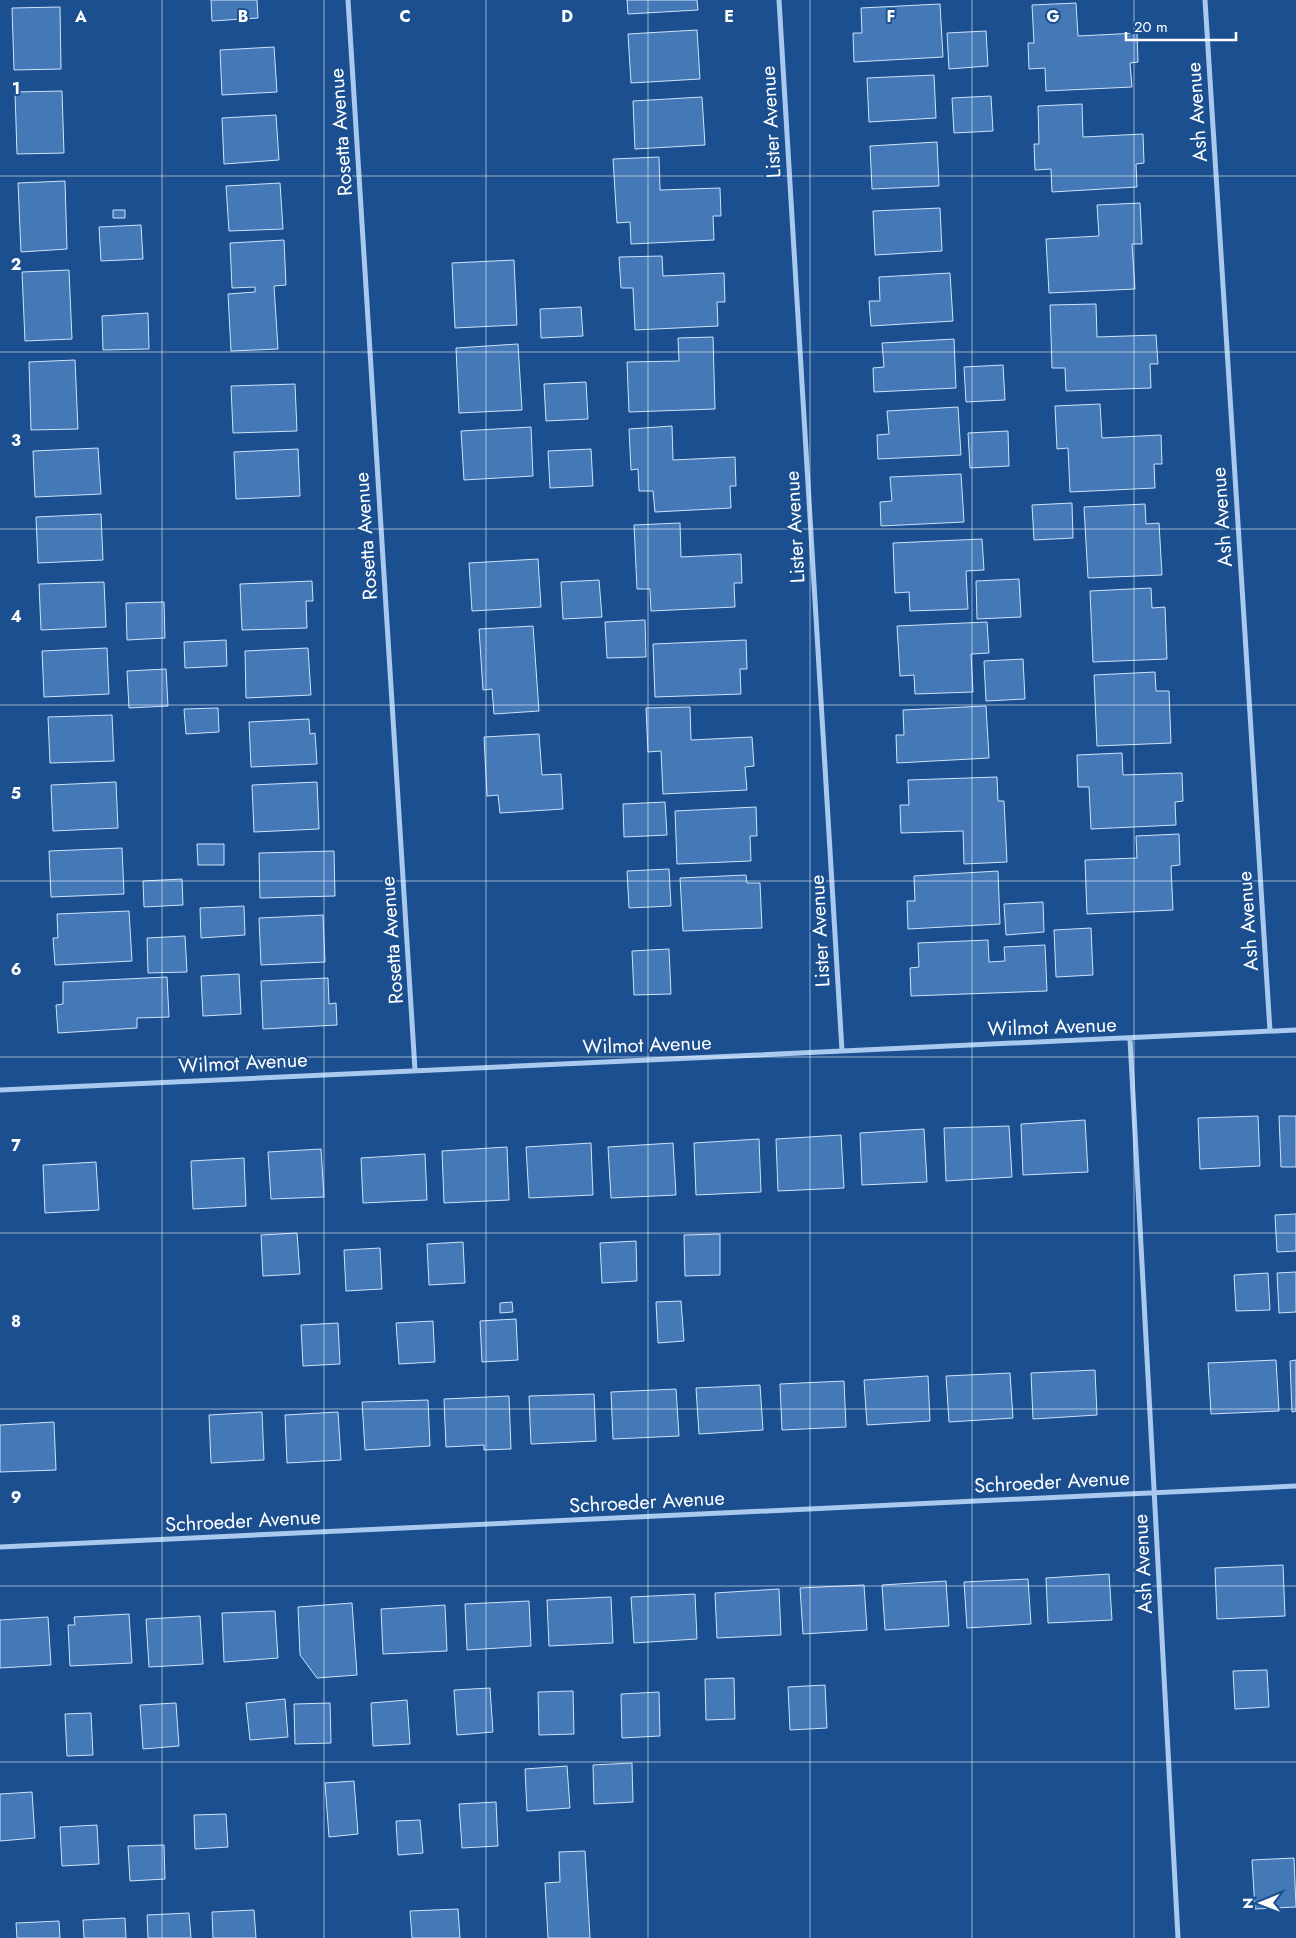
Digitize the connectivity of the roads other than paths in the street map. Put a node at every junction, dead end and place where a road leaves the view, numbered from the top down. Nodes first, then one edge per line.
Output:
1 (348, 0) edge
2 (779, 0) edge
3 (1205, 0) edge
4 (1296, 1030) edge
5 (1270, 1031) junction
6 (1130, 1039) junction
7 (842, 1051) junction
8 (414, 1070) junction
9 (0, 1090) edge
10 (1296, 1486) edge
11 (1154, 1492) junction
12 (0, 1547) edge
13 (1178, 1938) edge

1 - 8 street, Rosetta Avenue
2 - 7 street, Lister Avenue
3 - 5 street, Ash Avenue
4 - 5 street, Wilmot Avenue
5 - 6 street, Wilmot Avenue
6 - 7 street, Wilmot Avenue
6 - 11 street, Ash Avenue
7 - 8 street, Wilmot Avenue
8 - 9 street, Wilmot Avenue
10 - 11 street, Schroeder Avenue
11 - 12 street, Schroeder Avenue
11 - 13 street, Ash Avenue

